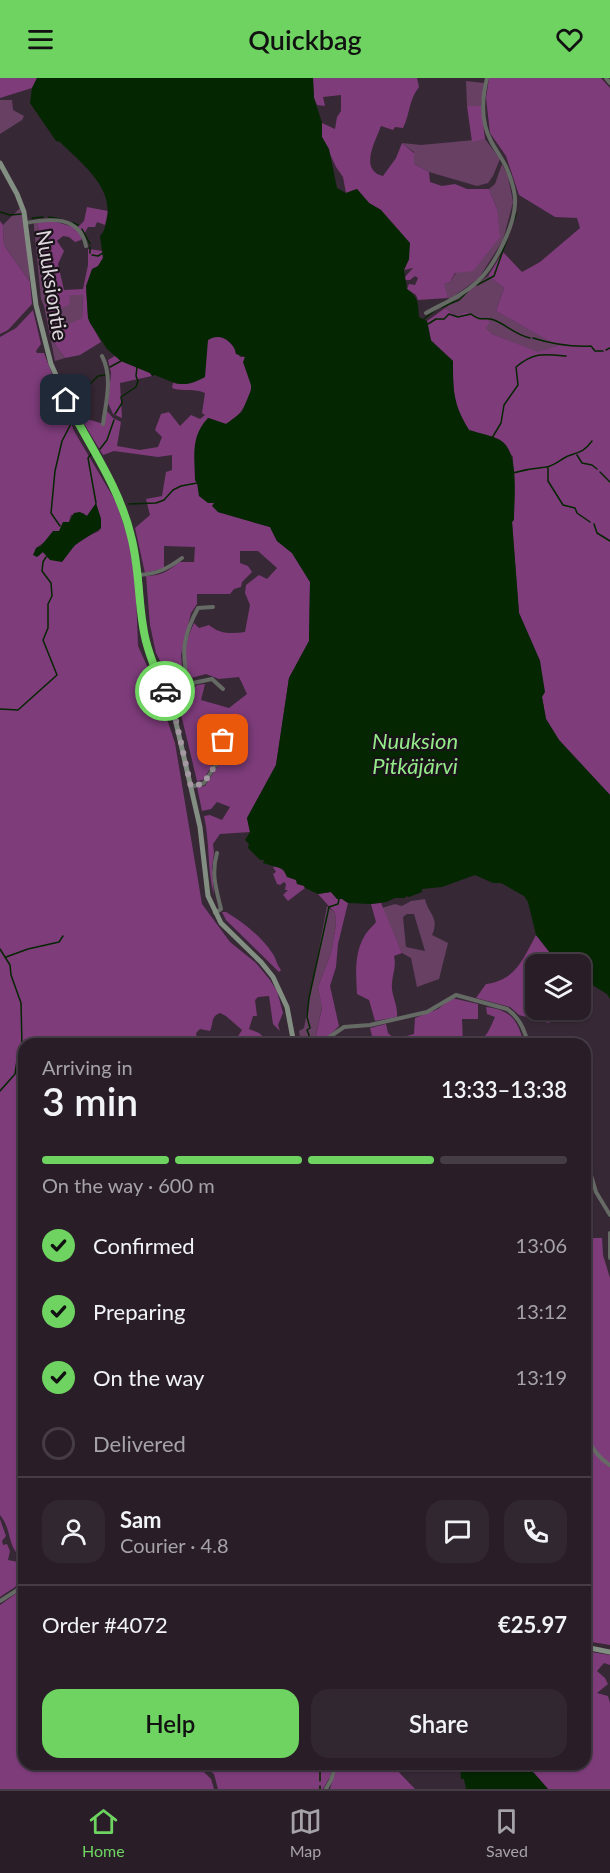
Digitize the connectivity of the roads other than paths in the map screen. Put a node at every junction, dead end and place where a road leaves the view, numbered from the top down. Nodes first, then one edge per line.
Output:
1 (487, 78) edge
2 (606, 78) edge
3 (610, 83) edge
4 (0, 164) edge
5 (26, 223) junction
6 (86, 246) dead end
7 (426, 313) dead end
8 (102, 356) dead end
9 (103, 424) dead end
10 (182, 558) dead end
11 (139, 575) junction
12 (213, 607) dead end
13 (188, 684) junction
14 (223, 689) dead end
15 (172, 708) junction
16 (223, 740) dead end
17 (191, 787) junction
18 (217, 853) dead end
19 (215, 914) junction
20 (293, 1038) edge
21 (328, 1038) edge
22 (526, 1038) edge
23 (591, 1175) edge
24 (610, 1215) edge
25 (610, 1233) edge
26 (610, 1258) edge
27 (591, 1448) edge
28 (610, 1465) edge
29 (18, 1590) edge
30 (0, 1601) edge
31 (591, 1648) edge
32 (610, 1652) edge
33 (334, 1770) edge
34 (326, 1789) edge

1 - 7 street
2 - 3 street
4 - 5 street, Nuuksiontie
5 - 6 street
5 - 11 street, Nuuksiontie
8 - 9 street
10 - 11 street
11 - 15 street, Nuuksiontie
12 - 13 street
13 - 14 street
13 - 15 street
15 - 17 street, Nuuksiontie
16 - 17 street
17 - 19 street, Nuuksiontie
18 - 19 street
19 - 20 street, Nuuksiontie
21 - 22 street
23 - 24 street
25 - 26 street
27 - 28 street
29 - 30 street
31 - 32 street
33 - 34 street

